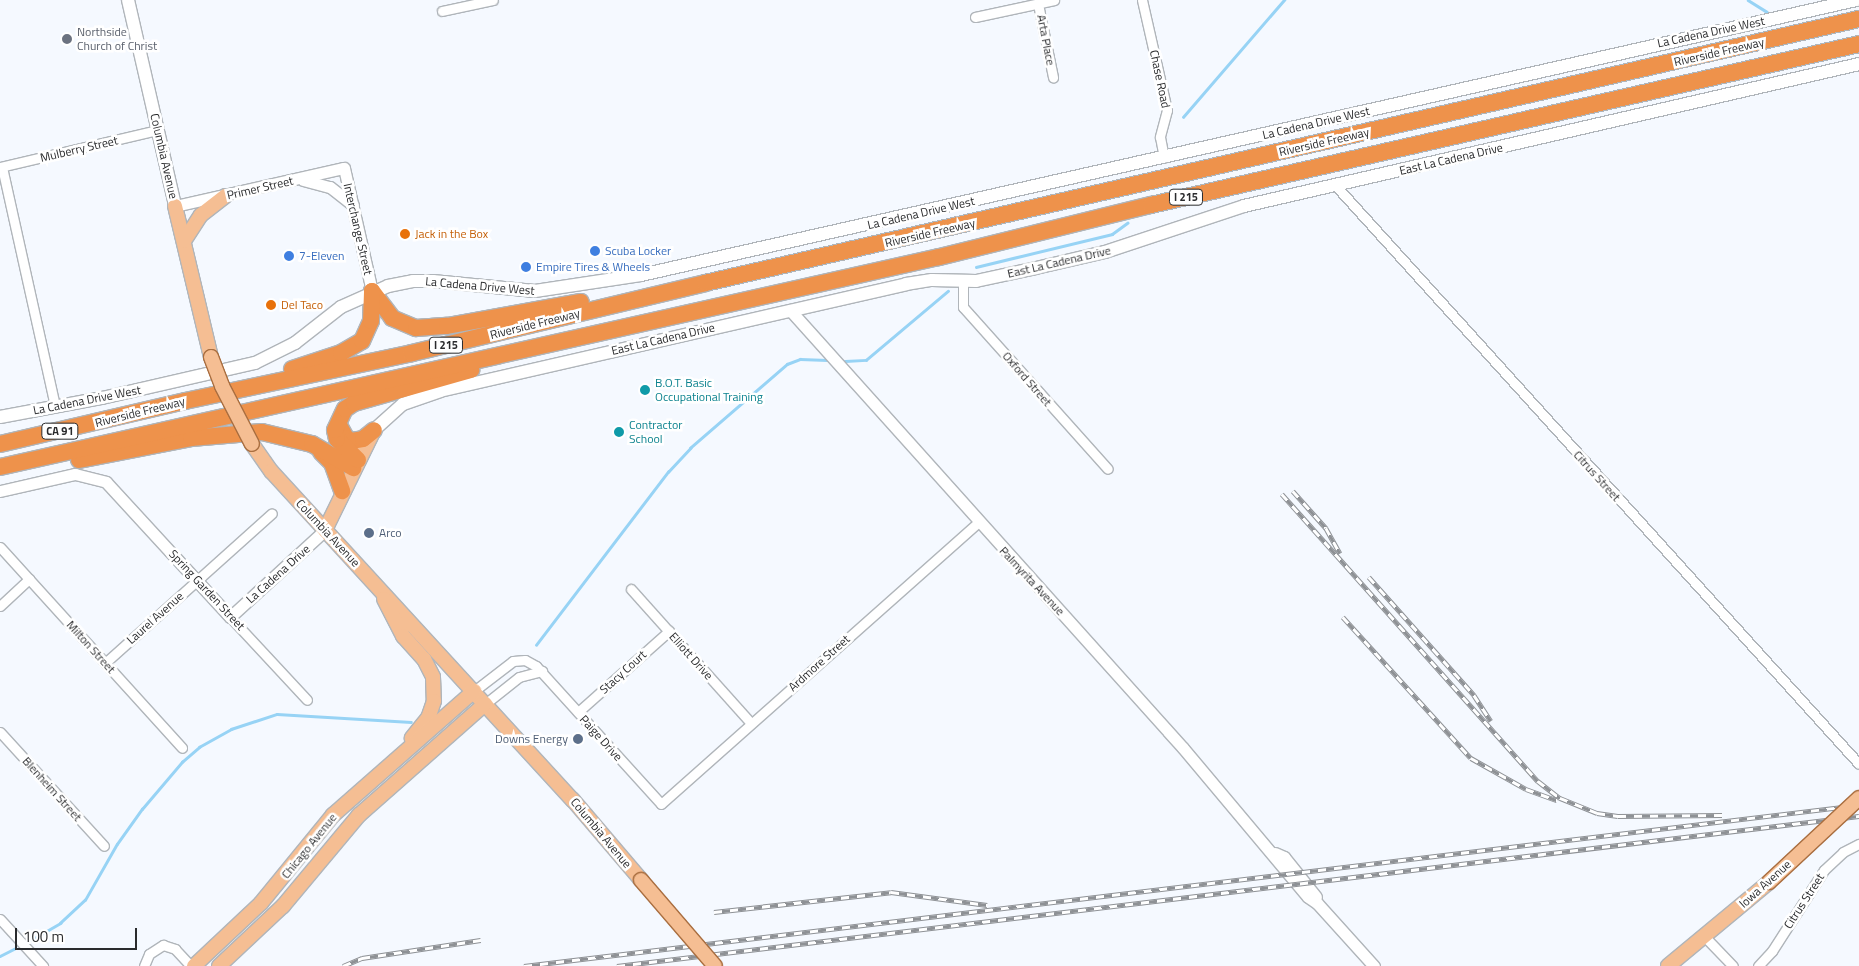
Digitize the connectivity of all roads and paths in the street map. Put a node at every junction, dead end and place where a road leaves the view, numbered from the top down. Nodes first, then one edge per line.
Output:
1 (128, 0) edge
2 (493, 0) edge
3 (1054, 0) edge
4 (1142, 0) edge
5 (1856, 0) edge
6 (1038, 4) junction
7 (442, 12) dead end
8 (975, 17) dead end
9 (1859, 19) edge
10 (1859, 44) edge
11 (1859, 64) edge
12 (1053, 77) dead end
13 (158, 130) junction
14 (1164, 158) junction
15 (1, 167) edge
16 (344, 168) joint
17 (296, 180) junction
18 (1336, 186) junction
19 (225, 196) junction
20 (353, 205) junction
21 (175, 206) junction
22 (184, 240) junction
23 (963, 281) junction
24 (705, 283) junction
25 (372, 291) junction
26 (790, 310) junction
27 (514, 350) junction
28 (185, 401) junction
29 (55, 406) junction
30 (341, 414) junction
31 (0, 416) edge
32 (121, 417) junction
33 (374, 430) junction
34 (0, 436) edge
35 (0, 444) edge
36 (312, 444) junction
37 (356, 464) junction
38 (7, 466) edge
39 (1108, 470) dead end
40 (0, 491) edge
41 (342, 491) junction
42 (272, 513) dead end
43 (977, 523) junction
44 (325, 530) junction
45 (0, 547) edge
46 (29, 579) junction
47 (197, 580) junction
48 (380, 589) junction
49 (632, 589) dead end
50 (0, 606) edge
51 (230, 617) junction
52 (669, 631) junction
53 (105, 663) junction
54 (542, 671) junction
55 (474, 691) junction
56 (307, 700) dead end
57 (486, 704) junction
58 (578, 712) junction
59 (751, 723) junction
60 (0, 732) edge
61 (182, 748) dead end
62 (1859, 764) edge
63 (383, 770) junction
64 (1859, 798) edge
65 (661, 804) joint
66 (1859, 844) edge
67 (104, 846) dead end
68 (0, 920) edge
69 (1705, 937) junction
70 (43, 966) edge
71 (144, 966) edge
72 (193, 966) edge
73 (219, 966) edge
74 (715, 966) edge
75 (1374, 966) edge
76 (1668, 966) edge
77 (1733, 966) edge
78 (1758, 966) edge

1 - 13 main road, Columbia Avenue
2 - 7 street
3 - 6 street
4 - 14 street, Chase Road
5 - 14 main road, La Cadena Drive West
6 - 8 street
6 - 12 street, Arta Place
9 - 24 highway, Riverside Freeway / I 215
10 - 27 highway, Riverside Freeway / I 215
11 - 18 main road, East La Cadena Drive
13 - 15 street, Mulberry Street
13 - 21 main road, Columbia Avenue
14 - 25 main road, La Cadena Drive West
15 - 29 street
16 - 17 street, Primer Street
16 - 20 street, Interchange Street
17 - 19 street, Primer Street
17 - 20 street
18 - 23 main road, East La Cadena Drive
18 - 62 street, Citrus Street
19 - 21 street, Primer Street
19 - 22 main road
20 - 25 street, Interchange Street
21 - 22 main road, Columbia Avenue
22 - 44 main road, Columbia Avenue, bridge
23 - 26 main road, East La Cadena Drive
23 - 39 street, Oxford Street
24 - 25 highway
24 - 28 highway, Riverside Freeway / I 215
25 - 28 highway
25 - 29 main road, La Cadena Drive West
26 - 33 main road, East La Cadena Drive
26 - 43 street, Palmyrita Avenue
27 - 30 highway
27 - 38 highway, Riverside Freeway / I 215
28 - 32 highway, Riverside Freeway / I 215
29 - 31 main road, La Cadena Drive West
30 - 33 highway
30 - 37 highway
32 - 34 highway, I 215
32 - 35 highway, Riverside Freeway / CA 91
33 - 37 main road, East La Cadena Drive
36 - 37 highway
36 - 38 highway
36 - 41 highway
37 - 41 main road, East La Cadena Drive
40 - 47 street, Spring Garden Street
41 - 44 main road, East La Cadena Drive
42 - 47 street, Laurel Avenue
43 - 59 street, Ardmore Street
43 - 75 street, Palmyrita Avenue
44 - 48 main road, Columbia Avenue
44 - 51 street, La Cadena Drive
45 - 46 street, Milton Street
46 - 50 street
46 - 53 street, Milton Street
47 - 51 street, Spring Garden Street
47 - 53 street, Laurel Avenue
48 - 55 main road, Columbia Avenue
48 - 63 main road
49 - 52 street, Elliott Drive
51 - 56 street, Spring Garden Street
52 - 58 street, Stacy Court
52 - 59 street, Elliott Drive
53 - 61 street, Milton Street
54 - 55 street, Paige Drive
54 - 57 street
54 - 58 street, Paige Drive
55 - 57 main road, Columbia Avenue
55 - 63 main road, Chicago Avenue
57 - 73 main road, Chicago Avenue
57 - 74 main road, Columbia Avenue, bridge
58 - 65 street, Paige Drive
59 - 65 street, Ardmore Street
60 - 67 street, Blenheim Street
63 - 72 main road, Chicago Avenue
64 - 69 main road, Iowa Avenue, bridge
66 - 78 street, Citrus Street
68 - 70 street
69 - 76 main road, Iowa Avenue
69 - 77 street
71 - 72 street

